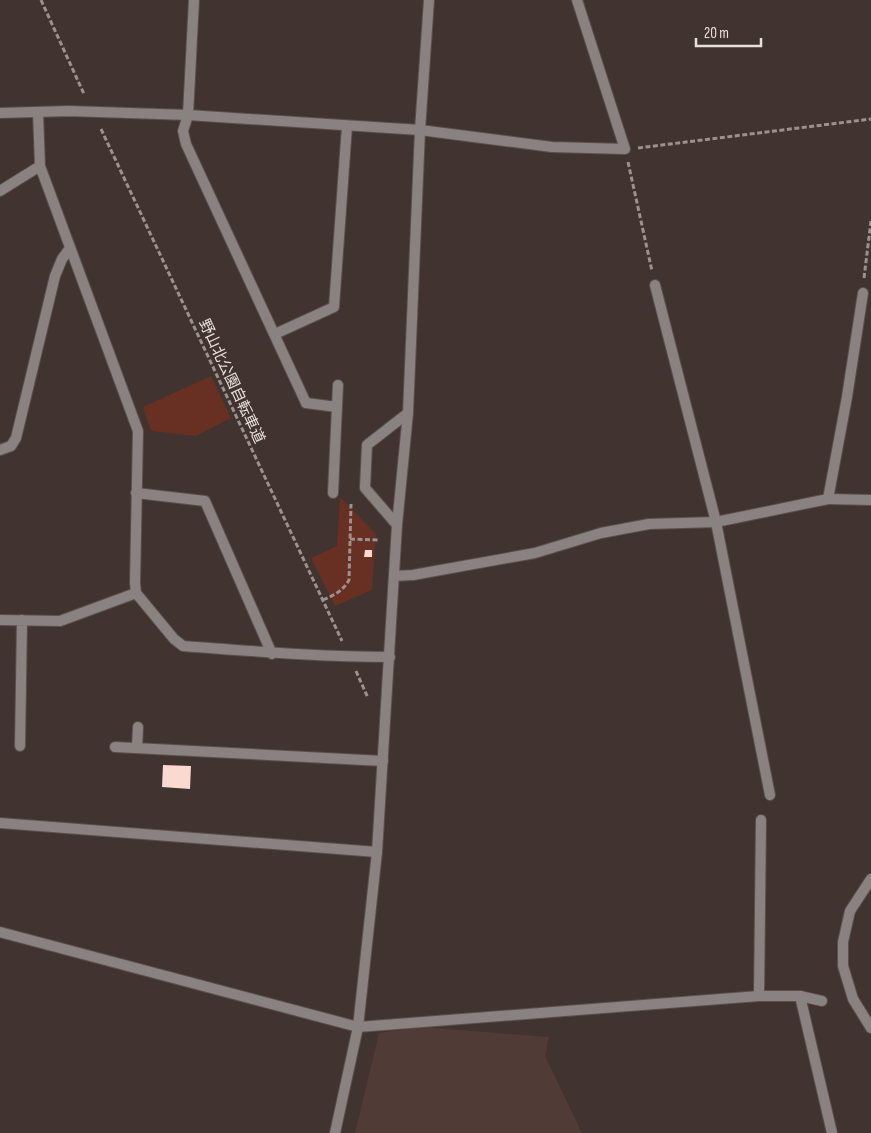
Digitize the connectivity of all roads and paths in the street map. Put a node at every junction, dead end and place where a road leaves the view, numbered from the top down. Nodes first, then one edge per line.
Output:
1 (42, 0) edge
2 (194, 0) edge
3 (429, 0) edge
4 (577, 0) edge
5 (84, 94) dead end
6 (0, 113) edge
7 (38, 113) junction
8 (188, 114) junction
9 (871, 119) edge
10 (347, 126) junction
11 (101, 128) dead end
12 (420, 130) junction
13 (626, 149) junction
14 (40, 166) junction
15 (0, 191) edge
16 (871, 221) edge
17 (70, 248) junction
18 (655, 285) joint
19 (863, 293) joint
20 (275, 334) junction
21 (338, 385) dead end
22 (337, 407) junction
23 (408, 413) junction
24 (0, 450) edge
25 (333, 493) dead end
26 (136, 494) junction
27 (828, 499) junction
28 (871, 500) edge
29 (351, 504) dead end
30 (716, 522) junction
31 (397, 525) junction
32 (350, 539) junction
33 (380, 540) dead end
34 (394, 576) junction
35 (136, 593) junction
36 (322, 600) junction
37 (0, 620) edge
38 (22, 620) junction
39 (343, 644) dead end
40 (272, 654) junction
41 (390, 657) junction
42 (354, 668) dead end
43 (368, 698) dead end
44 (138, 727) dead end
45 (20, 746) dead end
46 (115, 747) dead end
47 (137, 748) junction
48 (383, 761) junction
49 (770, 795) dead end
50 (761, 820) dead end
51 (0, 823) edge
52 (377, 852) junction
53 (871, 880) edge
54 (0, 932) edge
55 (759, 996) junction
56 (800, 996) junction
57 (822, 1001) dead end
58 (358, 1027) junction
59 (871, 1028) edge
60 (335, 1133) edge
61 (832, 1133) edge

1 - 5 path
2 - 8 street
3 - 12 street
4 - 13 street
6 - 7 street
7 - 8 street
7 - 14 street
8 - 10 street
8 - 20 street
9 - 13 path
10 - 12 street
10 - 20 street
11 - 36 path, 野山北公園自転車道
12 - 13 street
12 - 23 street
13 - 18 path
14 - 15 street
14 - 17 street
16 - 19 path
17 - 24 street
17 - 26 street
18 - 30 street
19 - 27 street
20 - 22 street
21 - 22 street
22 - 25 street
23 - 31 street
23 - 31 street
26 - 35 street
26 - 40 street
27 - 28 street
27 - 30 street
29 - 32 path
30 - 34 street
30 - 49 street
31 - 34 street
32 - 33 path
32 - 36 path
34 - 41 street
35 - 38 street
35 - 40 street
36 - 39 path, 野山北公園自転車道
37 - 38 street
38 - 45 street
40 - 41 street
41 - 48 street
42 - 43 path
44 - 47 street
46 - 47 street
47 - 48 street
48 - 52 street
50 - 55 street
51 - 52 street
52 - 58 street
53 - 59 street
54 - 58 street
55 - 56 street
55 - 58 street
56 - 57 street
56 - 61 street
58 - 60 street

